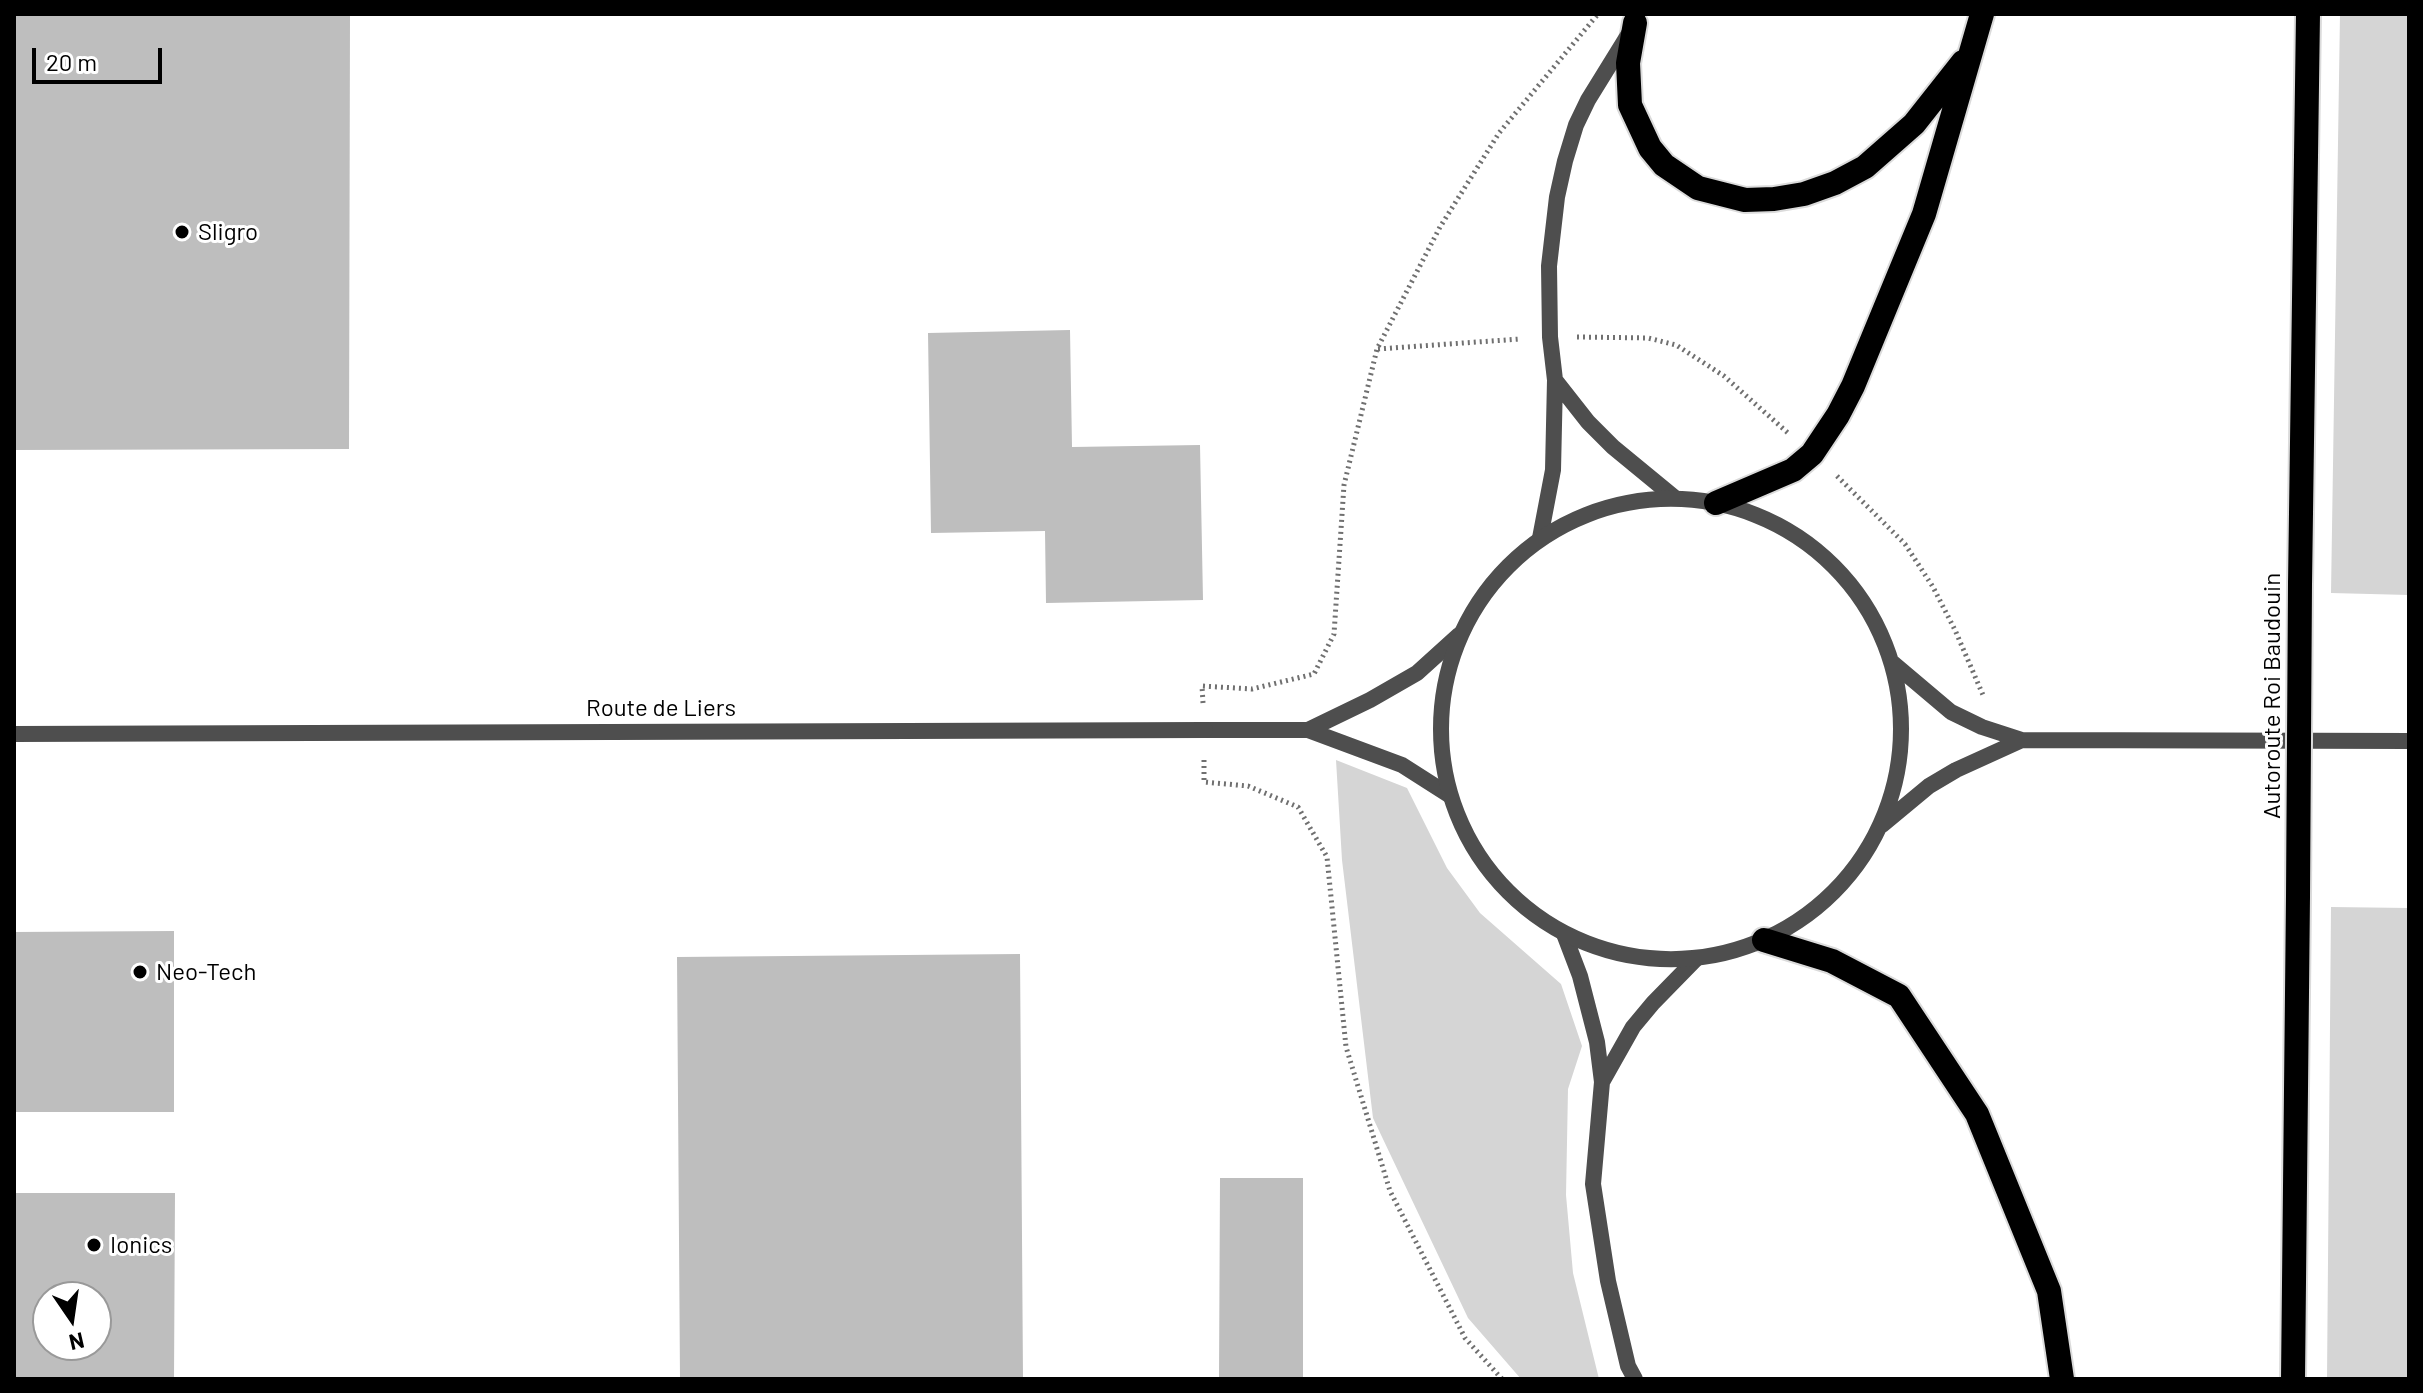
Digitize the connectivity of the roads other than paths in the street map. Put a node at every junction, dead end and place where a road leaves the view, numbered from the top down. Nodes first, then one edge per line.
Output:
1 (1982, 14) edge
2 (2308, 14) edge
3 (1638, 18) edge
4 (1972, 51) junction
5 (1555, 380) junction
6 (1675, 498) junction
7 (1716, 503) junction
8 (1540, 538) junction
9 (1459, 635) junction
10 (1893, 663) junction
11 (1308, 730) junction
12 (14, 734) edge
13 (2022, 740) junction
14 (2409, 741) edge
15 (1449, 795) junction
16 (1881, 826) junction
17 (1564, 934) junction
18 (1764, 940) junction
19 (1696, 959) junction
20 (1602, 1082) junction
21 (1635, 1379) edge
22 (2062, 1379) edge
23 (2293, 1379) edge

1 - 4 highway
2 - 23 highway, Autoroute Roi Baudouin, bridge
3 - 4 highway
3 - 5 street
4 - 7 highway
5 - 6 street
5 - 8 street
6 - 7 street
6 - 8 street
7 - 10 street
8 - 9 street
9 - 11 street, Route de Liers
9 - 15 street
10 - 13 street
10 - 16 street
11 - 12 street, Route de Liers
11 - 15 street, Route de Liers
13 - 14 street
13 - 16 street
15 - 17 street
16 - 18 street
17 - 19 street
17 - 20 street
18 - 19 street
18 - 22 highway
19 - 20 street
20 - 21 street

